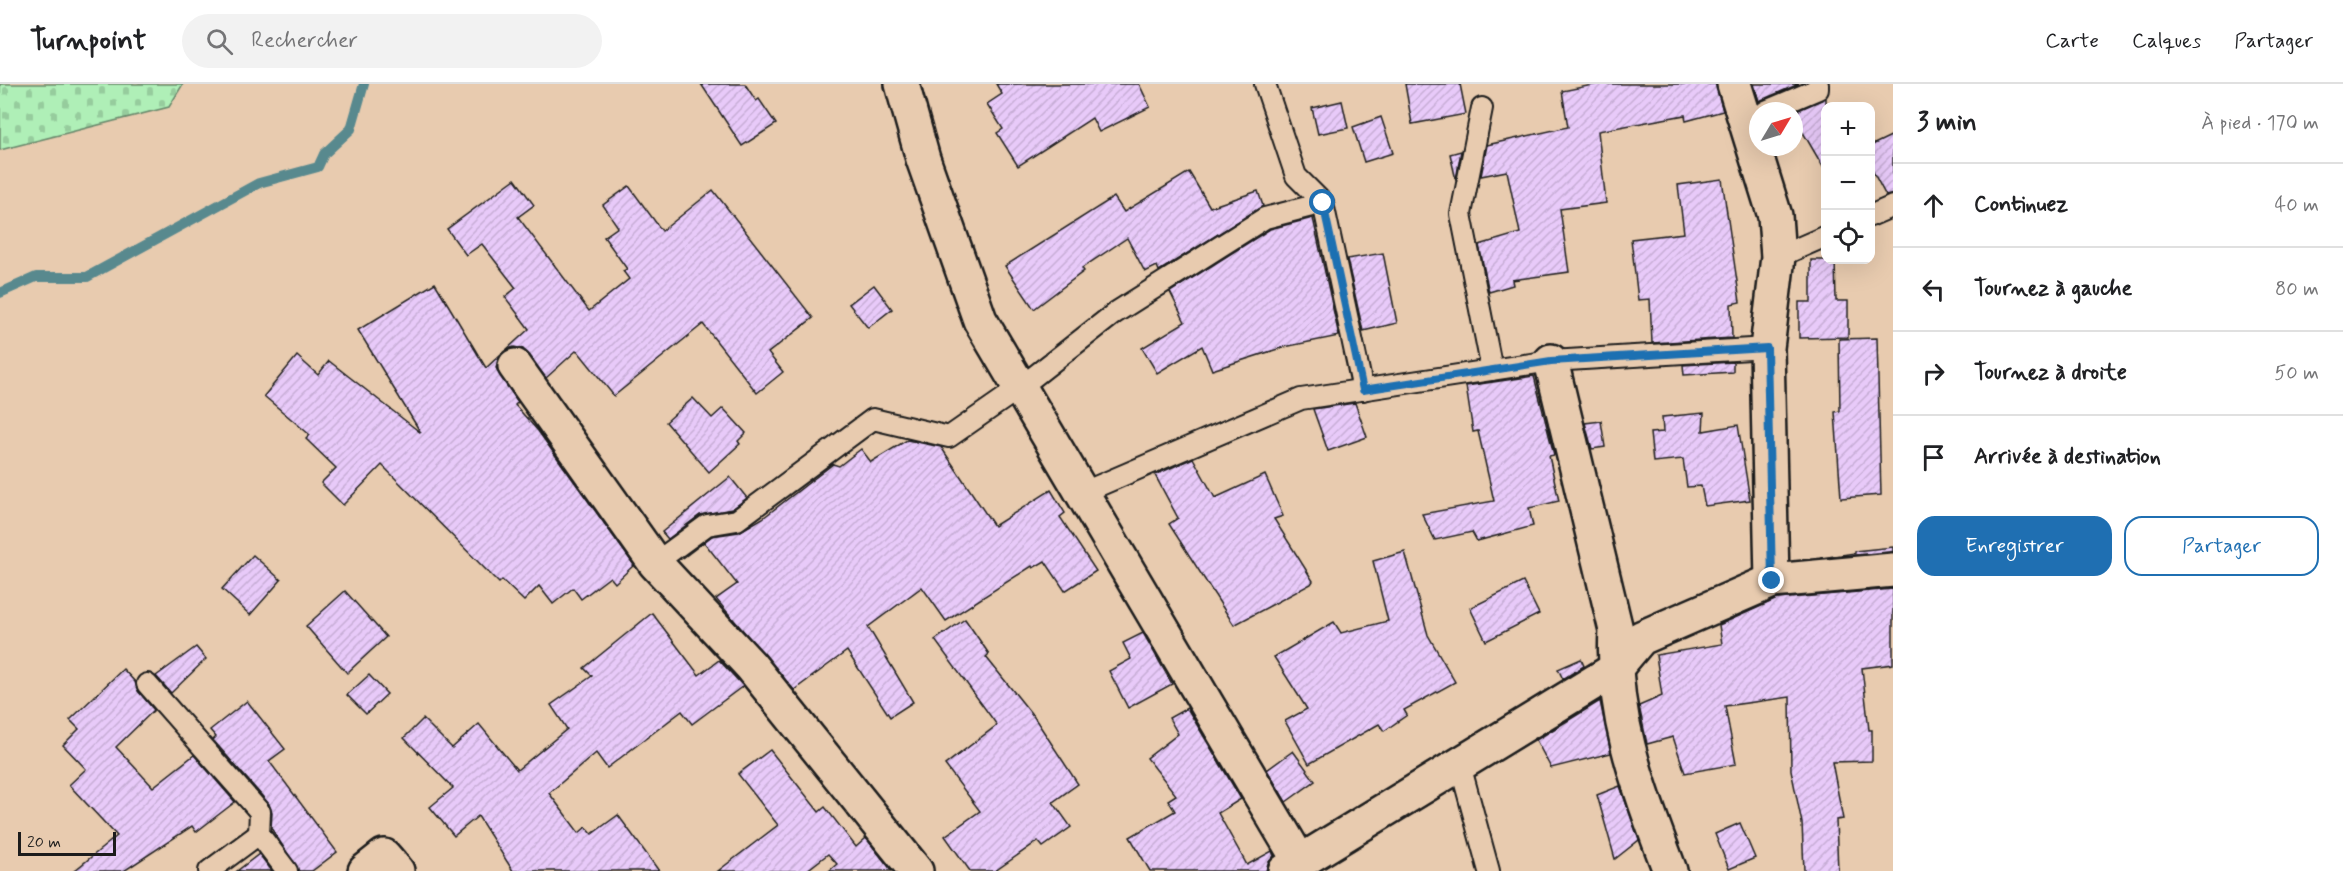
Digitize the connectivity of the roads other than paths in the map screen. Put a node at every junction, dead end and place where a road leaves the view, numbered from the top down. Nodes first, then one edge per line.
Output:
1 (902, 84) edge
2 (1265, 84) edge
3 (1734, 84) edge
4 (1818, 84) edge
5 (1787, 102) edge
6 (1749, 105) edge
7 (1482, 108) dead end
8 (1764, 156) edge
9 (1323, 203) junction
10 (1893, 206) edge
11 (1875, 214) edge
12 (1821, 238) edge
13 (1778, 256) junction
14 (1767, 348) junction
15 (1551, 361) junction
16 (515, 366) dead end
17 (1492, 370) junction
18 (1018, 389) junction
19 (1363, 390) junction
20 (1084, 492) junction
21 (655, 563) junction
22 (1893, 570) edge
23 (1772, 581) junction
24 (1614, 670) junction
25 (147, 684) dead end
26 (1460, 765) junction
27 (259, 834) junction
28 (1293, 867) edge
29 (209, 871) edge
30 (287, 871) edge
31 (365, 871) edge
32 (397, 871) edge
33 (916, 871) edge
34 (1489, 871) edge
35 (1670, 871) edge

1 - 18 street
2 - 9 lane
3 - 6 street
4 - 5 lane
7 - 17 lane
8 - 13 street
9 - 18 lane
9 - 19 lane
10 - 11 lane
12 - 13 lane
13 - 14 street
14 - 15 lane
14 - 23 street
15 - 17 lane
15 - 24 street
16 - 21 street
17 - 19 lane
18 - 20 street
18 - 21 lane
19 - 20 lane
20 - 28 street
21 - 33 street
22 - 23 street
23 - 24 street
24 - 26 street
24 - 35 street
25 - 27 lane
26 - 28 street
26 - 34 lane
27 - 29 lane
27 - 30 lane
31 - 32 street

